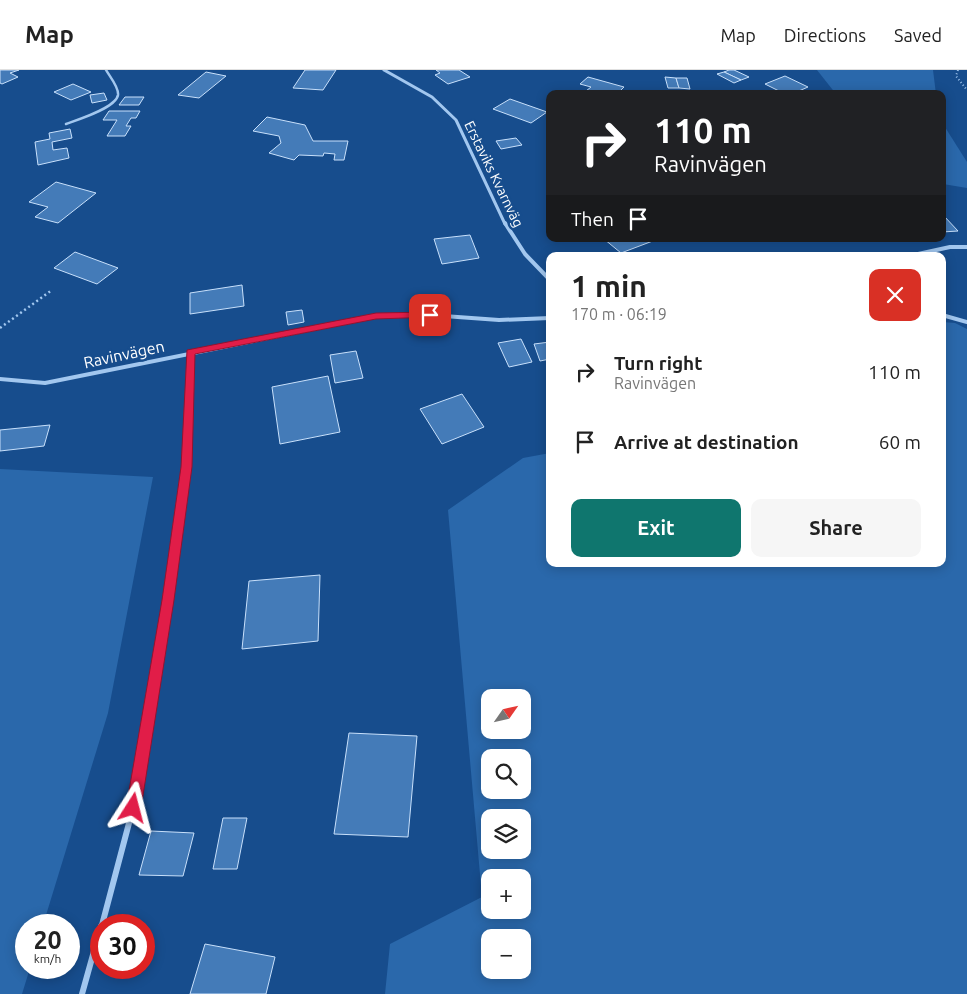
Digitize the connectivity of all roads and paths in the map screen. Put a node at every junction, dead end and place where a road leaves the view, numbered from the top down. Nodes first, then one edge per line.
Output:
1 (106, 70) edge
2 (384, 70) edge
3 (958, 70) edge
4 (967, 90) edge
5 (66, 124) dead end
6 (967, 247) edge
7 (927, 252) edge
8 (546, 278) edge
9 (52, 290) dead end
10 (946, 316) edge
11 (546, 318) edge
12 (967, 322) edge
13 (0, 328) edge
14 (190, 352) junction
15 (0, 378) edge
16 (104, 914) edge
17 (90, 965) edge
18 (82, 994) edge

1 - 5 lane
2 - 8 street, Erstaviks Kvarnväg
3 - 4 path
6 - 7 street
9 - 13 path
10 - 12 street
11 - 14 street, Ravinvägen
14 - 15 street, Ravinvägen
14 - 16 street
17 - 18 street

